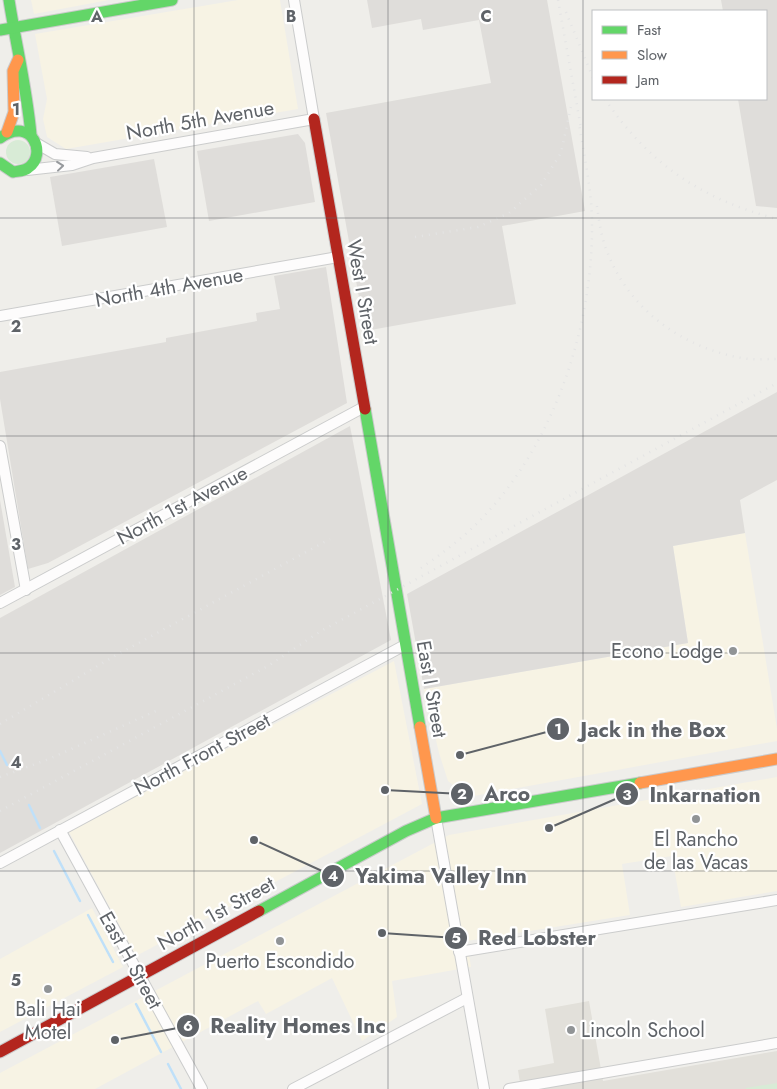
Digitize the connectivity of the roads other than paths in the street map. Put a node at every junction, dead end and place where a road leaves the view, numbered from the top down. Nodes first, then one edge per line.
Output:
1 (9, 0) edge
2 (172, 0) edge
3 (294, 0) edge
4 (151, 2) edge
5 (13, 28) junction
6 (0, 30) edge
7 (18, 60) junction
8 (314, 118) junction
9 (3, 135) edge
10 (34, 139) junction
11 (93, 158) junction
12 (2, 168) edge
13 (26, 170) junction
14 (338, 257) junction
15 (0, 316) edge
16 (364, 407) junction
17 (0, 446) edge
18 (26, 590) junction
19 (395, 590) joint
20 (0, 603) edge
21 (405, 646) junction
22 (777, 759) edge
23 (436, 818) junction
24 (60, 830) junction
25 (0, 862) edge
26 (777, 900) edge
27 (459, 952) junction
28 (140, 976) junction
29 (467, 998) junction
30 (777, 1042) edge
31 (0, 1052) edge
32 (202, 1089) edge
33 (293, 1089) edge
34 (484, 1089) edge
35 (509, 1089) edge

1 - 5 main road
2 - 4 main road
3 - 8 street, West I Street
4 - 5 main road
5 - 6 main road
5 - 7 main road
7 - 9 main road
7 - 10 main road
8 - 11 street, North 5th Avenue
8 - 14 main road, West I Street
9 - 10 main road
10 - 11 street, North 5th Avenue
10 - 13 main road
13 -> 11 street, North 5th Avenue
12 - 13 main road
14 - 15 street, North 4th Avenue
14 - 16 main road, West I Street
16 - 18 street, North 1st Avenue
16 - 19 main road, West I Street
17 - 18 street
18 - 20 street, North 1st Avenue
19 - 21 main road, East I Street
21 - 23 main road, East I Street
21 - 24 street, North Front Street
22 - 23 main road, North 1st Street
23 - 27 street, East I Street
23 - 28 main road, North 1st Street
24 - 25 street, North Front Street
24 - 28 street, East H Street
26 - 27 street
27 - 29 street, East I Street
28 - 31 main road, North 1st Street
28 - 32 street, East H Street
29 - 33 street
29 - 34 street, East I Street
30 - 35 street

